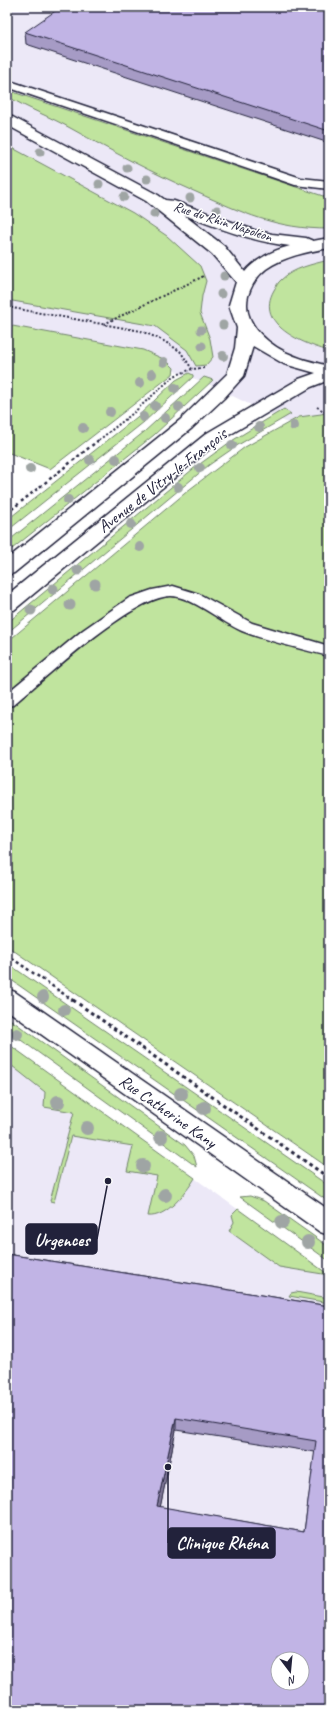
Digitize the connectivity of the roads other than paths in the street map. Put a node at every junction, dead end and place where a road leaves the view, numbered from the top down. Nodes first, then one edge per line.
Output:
1 (7, 83) edge
2 (7, 120) edge
3 (329, 185) edge
4 (152, 198) junction
5 (323, 244) edge
6 (244, 281) junction
7 (245, 328) junction
8 (329, 371) edge
9 (329, 374) edge
10 (7, 569) edge
11 (7, 605) edge
12 (329, 651) edge
13 (7, 701) edge
14 (7, 998) edge
15 (329, 1224) edge

1 - 3 lane
2 - 4 main road, Rue du Rhin Napoléon
4 - 5 main road, Rue du Rhin Napoléon
4 - 6 main road, Rue du Rhin Napoléon
5 - 6 main road
6 - 7 main road
7 - 8 main road
7 - 10 main road, Avenue de Vitry-le-François
9 - 11 main road, Avenue de Vitry-le-François
12 - 13 lane
14 - 15 main road, Rue Catherine Kany

